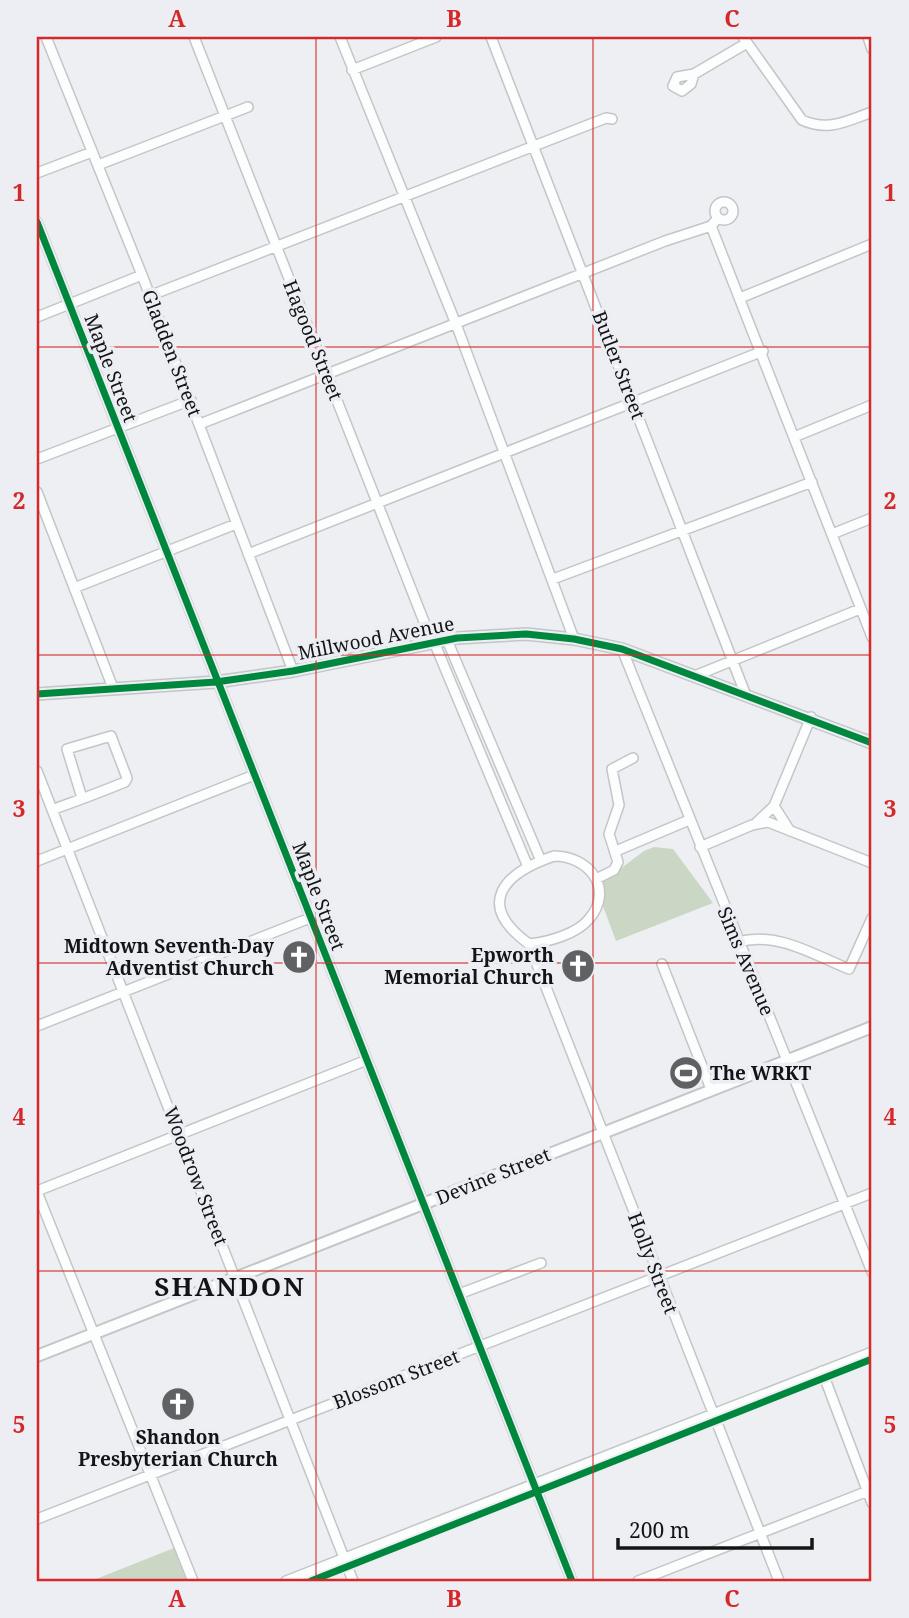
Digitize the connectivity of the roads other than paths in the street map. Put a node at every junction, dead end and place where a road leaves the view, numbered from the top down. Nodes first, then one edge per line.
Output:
1 (46, 37) edge
2 (194, 37) edge
3 (340, 37) edge
4 (436, 37) edge
5 (491, 37) edge
6 (867, 37) edge
7 (745, 40) edge
8 (872, 48) edge
9 (352, 70) junction
10 (694, 74) dead end
11 (248, 107) dead end
12 (872, 112) edge
13 (227, 116) junction
14 (612, 119) dead end
15 (533, 145) junction
16 (92, 152) junction
17 (97, 165) junction
18 (37, 173) edge
19 (403, 196) junction
20 (718, 218) dead end
21 (37, 222) edge
22 (711, 226) junction
23 (276, 247) junction
24 (871, 248) edge
25 (583, 274) junction
26 (142, 275) junction
27 (149, 296) junction
28 (740, 298) junction
29 (69, 304) junction
30 (37, 317) edge
31 (456, 324) junction
32 (763, 352) junction
33 (327, 373) junction
34 (191, 400) junction
35 (633, 401) junction
36 (872, 405) edge
37 (200, 424) junction
38 (117, 427) junction
39 (794, 437) junction
40 (505, 453) junction
41 (37, 459) edge
42 (812, 482) junction
43 (37, 492) edge
44 (375, 502) junction
45 (872, 518) edge
46 (236, 524) junction
47 (683, 531) junction
48 (832, 534) junction
49 (166, 552) junction
50 (248, 554) junction
51 (553, 579) junction
52 (74, 588) junction
53 (860, 608) junction
54 (871, 632) edge
55 (574, 639) junction
56 (447, 640) junction
57 (433, 642) junction
58 (622, 649) junction
59 (733, 661) junction
60 (293, 671) junction
61 (697, 675) junction
62 (216, 682) junction
63 (113, 688) junction
64 (745, 693) junction
65 (37, 694) edge
66 (811, 717) junction
67 (872, 743) edge
68 (633, 758) dead end
69 (37, 771) edge
70 (254, 775) junction
71 (82, 798) junction
72 (37, 799) edge
73 (50, 805) junction
74 (774, 806) junction
75 (690, 820) junction
76 (752, 825) junction
77 (790, 831) junction
78 (700, 847) junction
79 (68, 849) junction
80 (616, 851) junction
81 (541, 861) junction
82 (37, 862) edge
83 (872, 863) edge
84 (528, 867) junction
85 (596, 879) junction
86 (310, 918) junction
87 (872, 918) edge
88 (738, 942) junction
89 (529, 944) junction
90 (662, 964) dead end
91 (124, 992) junction
92 (37, 1026) edge
93 (872, 1027) edge
94 (367, 1060) junction
95 (788, 1060) junction
96 (711, 1089) junction
97 (603, 1132) junction
98 (180, 1134) junction
99 (37, 1191) edge
100 (872, 1193) edge
101 (423, 1203) junction
102 (846, 1204) junction
103 (541, 1262) dead end
104 (872, 1272) edge
105 (236, 1277) junction
106 (659, 1277) junction
107 (459, 1294) junction
108 (93, 1334) junction
109 (479, 1347) junction
110 (872, 1352) edge
111 (37, 1356) edge
112 (822, 1371) junction
113 (713, 1414) junction
114 (292, 1420) junction
115 (148, 1476) junction
116 (534, 1484) junction
117 (868, 1491) junction
118 (872, 1503) edge
119 (37, 1520) edge
120 (760, 1533) junction
121 (344, 1559) junction
122 (193, 1581) edge
123 (286, 1581) edge
124 (353, 1581) edge
125 (572, 1581) edge
126 (638, 1581) edge
127 (779, 1581) edge

1 - 16 street, Gladden Street
2 - 13 street, Hagood Street
3 - 9 street
4 - 9 street
5 - 15 street, Butler Street
6 - 8 street
7 - 10 street
7 - 12 street
9 - 19 street
11 - 13 street
13 - 17 street
13 - 23 street, Hagood Street
14 - 15 street
15 - 19 street
15 - 25 street, Butler Street
16 - 17 street, Gladden Street
16 - 18 street
17 - 26 street, Gladden Street
19 - 23 street
19 - 31 street
20 - 22 street
21 - 29 street, Maple Street
22 - 25 street
22 - 28 street
23 - 27 street
23 - 33 street, Hagood Street
24 - 28 street
25 - 31 street
25 - 35 street, Butler Street
26 - 27 street, Gladden Street
26 - 29 street
27 - 34 street, Gladden Street
28 - 32 street
29 - 30 street
29 - 38 street, Maple Street
31 - 33 street
31 - 40 street
32 - 35 street
32 - 39 street
33 - 37 street
33 - 44 street, Hagood Street
34 - 37 street, Gladden Street
34 - 38 street
35 - 40 street
35 - 47 street, Butler Street
36 - 39 street
37 - 46 street, Gladden Street
38 - 41 street
38 - 49 street, Maple Street
39 - 42 street
40 - 44 street
40 - 51 street
42 - 47 street
42 - 48 street
43 - 52 street
44 - 50 street
44 - 57 street, Hagood Street
45 - 48 street
46 - 49 street
46 - 50 street, Gladden Street
47 - 51 street
47 - 59 street, Butler Street
48 - 53 street
49 - 52 street
49 - 62 street, Maple Street
50 - 60 street, Gladden Street
51 - 55 street
52 - 63 street
53 - 54 street
53 - 59 street
55 - 56 main road, Millwood Avenue
55 - 58 main road, Millwood Avenue
56 - 57 main road, Millwood Avenue
56 - 81 street
57 - 60 main road, Millwood Avenue
57 - 84 street, Hagood Street
58 - 61 main road, Millwood Avenue
58 - 75 street, Sims Avenue
59 - 61 street
59 - 64 street, Butler Street
60 - 62 main road, Millwood Avenue
61 - 64 main road, Millwood Avenue
62 - 63 main road, Millwood Avenue
62 - 70 street, Maple Street
63 - 65 main road, Millwood Avenue
64 - 66 main road, Millwood Avenue
66 - 67 main road, Millwood Avenue
66 - 74 street
68 - 80 street
69 - 73 street, Woodrow Street
70 - 79 street
70 - 86 street, Maple Street
71 - 71 street
71 - 73 street
72 - 73 street
73 - 79 street, Woodrow Street
74 - 76 street
74 - 77 street
75 - 78 street, Sims Avenue
75 - 80 street
76 - 77 street
76 - 78 street
77 - 83 street
78 - 88 street, Sims Avenue
79 - 82 street
79 - 91 street, Woodrow Street
80 - 85 street
81 - 84 street
81 - 85 street
84 - 89 street
85 - 89 street
86 - 91 street
86 - 94 street, Maple Street
87 - 88 street
88 - 95 street, Sims Avenue
89 - 97 street, Holly Street
90 - 96 street
91 - 92 street
91 - 98 street, Woodrow Street
93 - 95 main road, Devine Street
94 - 98 street
94 - 101 street, Maple Street
95 - 96 main road, Devine Street
95 - 102 street, Sims Avenue
96 - 97 main road, Devine Street
97 - 101 main road, Devine Street
97 - 106 street, Holly Street
98 - 99 street
98 - 105 street, Woodrow Street
99 - 108 street
100 - 102 street, Blossom Street
101 - 105 main road, Devine Street
101 - 107 street, Maple Street
102 - 104 street, Sims Avenue
102 - 106 street, Blossom Street
103 - 107 street
105 - 108 main road, Devine Street
105 - 114 street, Woodrow Street
106 - 109 street, Blossom Street
106 - 113 street, Holly Street
107 - 109 street, Maple Street
108 - 111 main road, Devine Street
108 - 115 street
109 - 114 street, Blossom Street
109 - 116 street, Maple Street
110 - 112 street
112 - 113 street
112 - 117 street
113 - 116 street
113 - 120 street, Holly Street
114 - 115 street, Blossom Street
114 - 121 street, Woodrow Street
115 - 119 street, Blossom Street
115 - 122 street
116 - 121 street
116 - 125 street, Maple Street
117 - 118 street
117 - 120 street
120 - 126 street
120 - 127 street, Holly Street
121 - 123 street
121 - 124 street, Woodrow Street

